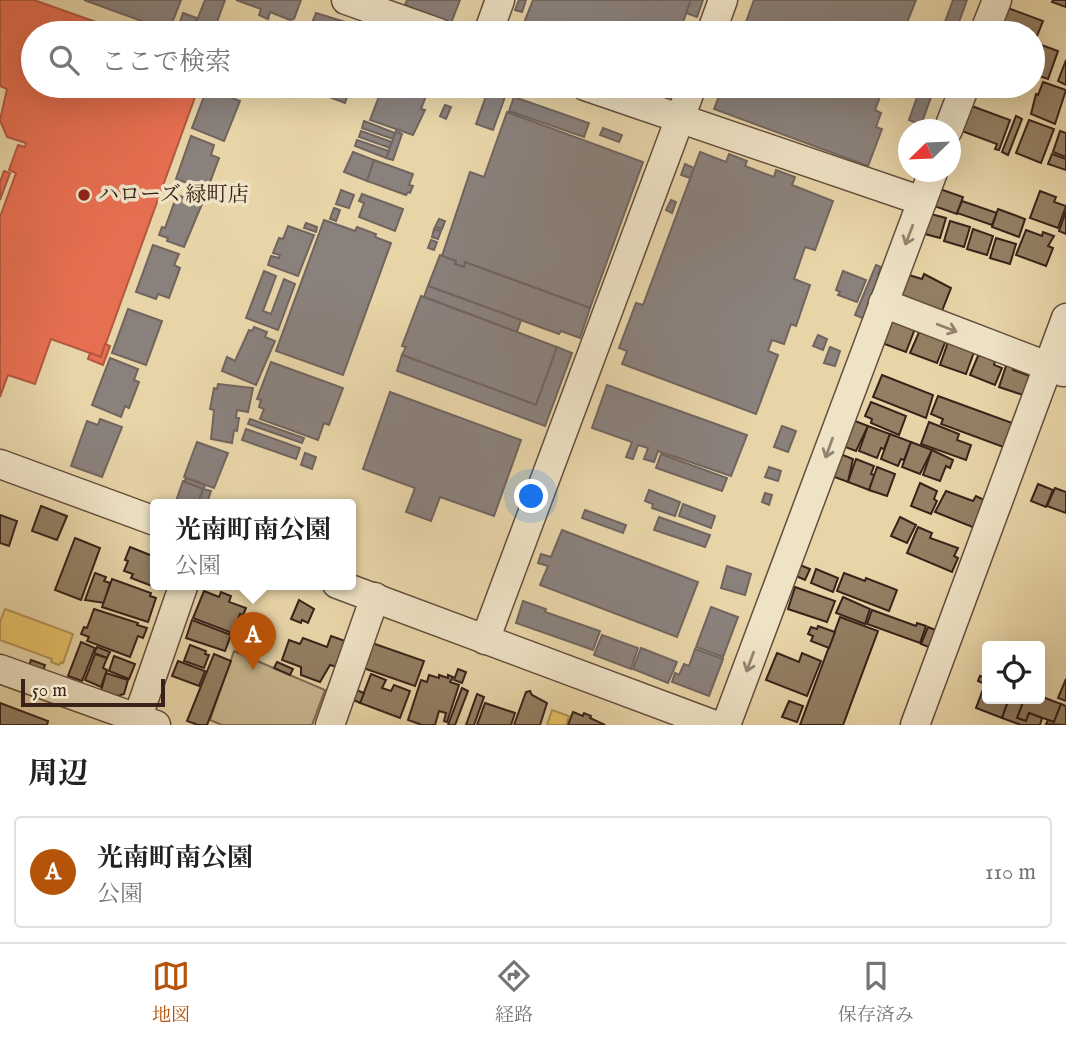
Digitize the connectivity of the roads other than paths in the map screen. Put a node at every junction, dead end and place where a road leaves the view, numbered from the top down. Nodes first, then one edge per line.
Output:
1 (346, 0) edge
2 (500, 0) edge
3 (723, 0) edge
4 (996, 0) edge
5 (405, 21) edge
6 (492, 21) edge
7 (715, 21) edge
8 (988, 21) edge
9 (618, 98) edge
10 (687, 98) edge
11 (960, 98) edge
12 (952, 119) edge
13 (679, 120) junction
14 (929, 182) edge
15 (922, 201) junction
16 (883, 303) junction
17 (1066, 318) edge
18 (1057, 370) edge
19 (0, 464) edge
20 (150, 519) edge
21 (182, 590) edge
22 (355, 590) edge
23 (375, 597) junction
24 (485, 640) junction
25 (0, 669) edge
26 (143, 723) edge
27 (330, 725) edge
28 (715, 725) edge
29 (726, 725) edge
30 (915, 725) edge

1 - 5 street
2 - 6 street
3 - 7 street
4 - 8 street
9 - 13 street
10 - 13 street
11 - 12 street
13 - 15 street
13 - 24 street
14 - 15 street
15 -> 16 street
16 -> 18 street
16 -> 29 street
17 - 18 street
18 - 30 street
19 - 20 street
21 - 26 street
22 - 23 street
23 - 24 street
23 - 27 street
24 - 28 street
25 - 26 street

